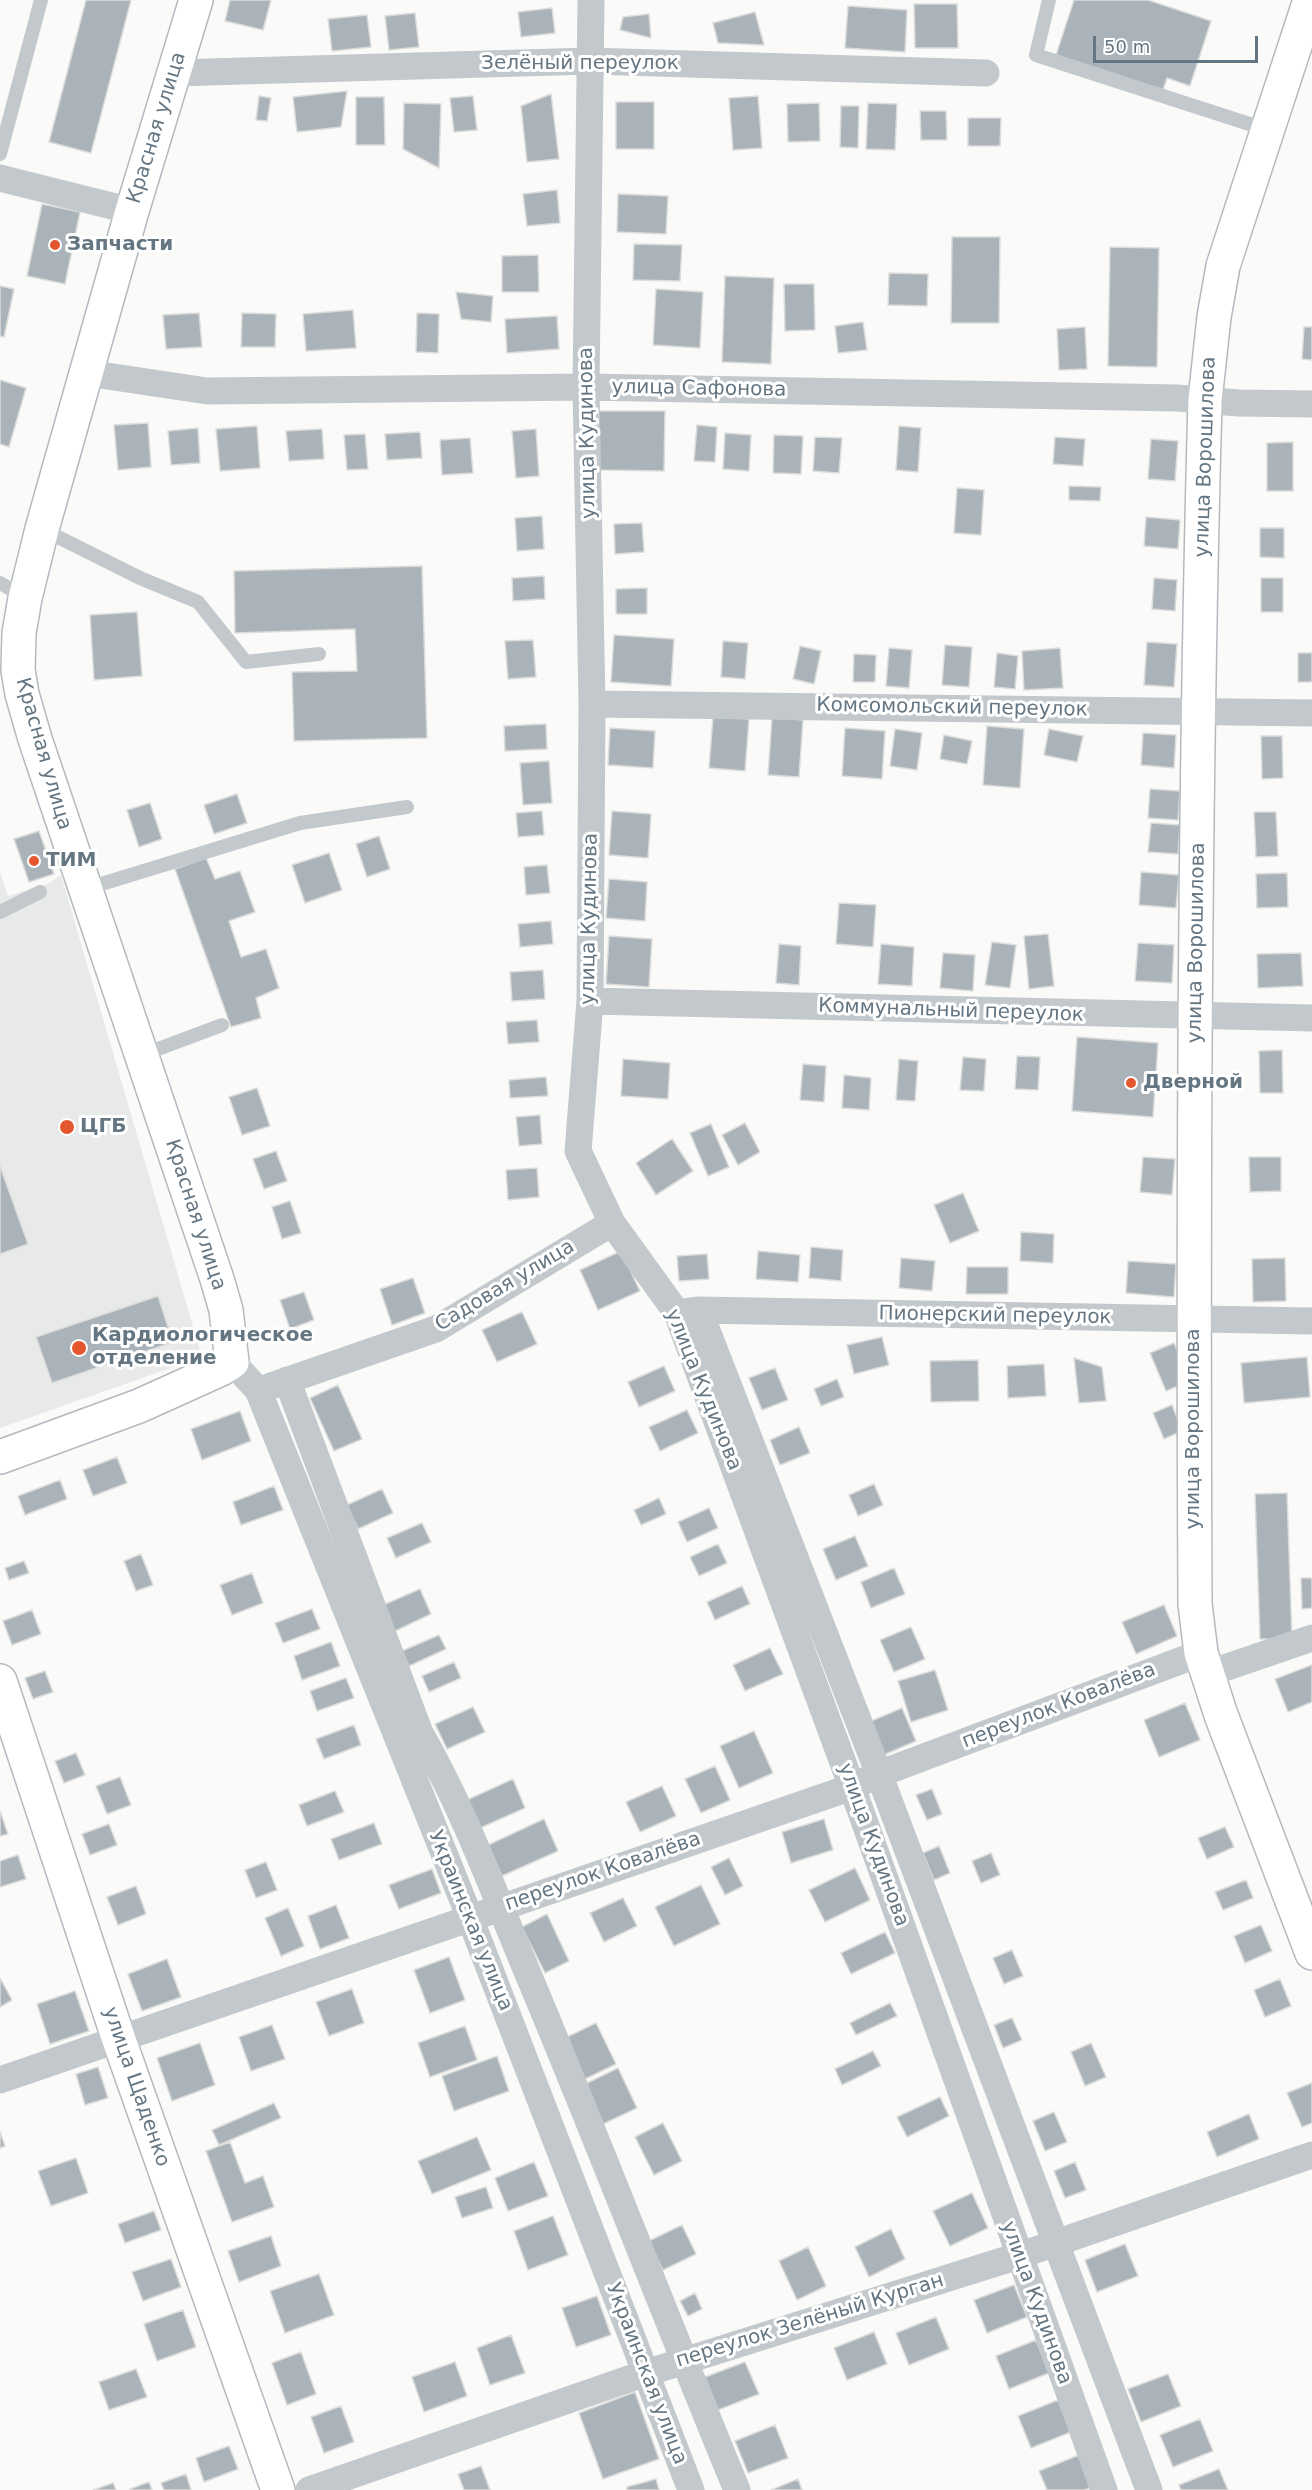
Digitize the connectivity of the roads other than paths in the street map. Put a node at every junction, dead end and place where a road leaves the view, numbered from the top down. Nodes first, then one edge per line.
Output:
1 (41, 0) edge
2 (196, 0) edge
3 (591, 0) edge
4 (1049, 0) edge
5 (1310, 0) edge
6 (590, 61) junction
7 (174, 73) junction
8 (986, 73) dead end
9 (1268, 130) junction
10 (0, 154) edge
11 (0, 178) edge
12 (132, 211) junction
13 (87, 373) junction
14 (586, 387) junction
15 (1205, 400) junction
16 (1312, 404) edge
17 (42, 529) junction
18 (13, 590) edge
19 (319, 654) dead end
20 (592, 704) junction
21 (1200, 711) junction
22 (1312, 713) edge
23 (407, 807) dead end
24 (86, 889) junction
25 (40, 892) dead end
26 (0, 912) edge
27 (590, 1001) junction
28 (1195, 1017) junction
29 (1312, 1018) edge
30 (222, 1025) dead end
31 (142, 1055) junction
32 (612, 1223) junction
33 (688, 1312) junction
34 (1194, 1320) junction
35 (1312, 1321) edge
36 (232, 1362) junction
37 (287, 1380) junction
38 (258, 1390) junction
39 (0, 1457) edge
40 (1312, 1638) edge
41 (1204, 1664) junction
42 (0, 1681) edge
43 (879, 1774) junction
44 (852, 1787) junction
45 (500, 1906) junction
46 (470, 1918) junction
47 (1312, 1953) edge
48 (120, 2040) junction
49 (0, 2080) edge
50 (1312, 2155) edge
51 (1056, 2242) junction
52 (1018, 2256) junction
53 (684, 2361) junction
54 (646, 2373) junction
55 (278, 2490) edge
56 (309, 2490) edge
57 (691, 2490) edge
58 (737, 2490) edge
59 (1104, 2490) edge
60 (1149, 2490) edge

1 - 10 lane
2 - 7 street, Красная улица
3 - 6 street, улица Кудинова
4 - 9 lane
5 - 9 street, улица Ворошилова
6 - 7 street, Зелёный переулок
6 - 8 street, Зелёный переулок
6 - 14 street, улица Кудинова
7 - 12 street, Красная улица
9 - 15 street, улица Ворошилова
11 - 12 street
12 - 13 street, Красная улица
13 - 14 street, улица Сафонова
13 - 17 street, Красная улица
14 - 15 street, улица Сафонова
14 - 20 street, улица Кудинова
15 - 16 street, улица Сафонова
15 - 21 street, улица Ворошилова
17 - 18 street, Красная улица
17 - 19 lane
18 - 24 street, Красная улица
20 - 21 street, Комсомольский переулок
20 - 27 street, улица Кудинова
21 - 22 street, Комсомольский переулок
21 - 28 street, улица Ворошилова
23 - 24 lane
24 - 31 street, Красная улица
25 - 26 lane
27 - 28 street, Коммунальный переулок
27 - 32 street, улица Кудинова
28 - 29 street, Коммунальный переулок
28 - 34 street, улица Ворошилова
30 - 31 lane
31 - 36 street, Красная улица
32 - 33 street, улица Кудинова
32 - 37 street, Садовая улица
33 - 34 street, Пионерский переулок
33 - 43 street, улица Кудинова
33 - 44 street, улица Кудинова
34 - 35 street, Пионерский переулок
34 - 41 street, улица Ворошилова
36 - 38 street, Украинская улица
36 - 39 street
37 - 38 street, Садовая улица
37 - 45 street, Украинская улица
38 - 46 street, Украинская улица
40 - 41 street, переулок Ковалёва
41 - 43 street, переулок Ковалёва
41 - 47 street, улица Ворошилова
42 - 48 street, улица Щаденко
43 - 44 street, переулок Ковалёва
43 - 51 street, улица Кудинова
44 - 45 street, переулок Ковалёва
44 - 52 street, улица Кудинова
45 - 46 street, переулок Ковалёва
45 - 53 street, Украинская улица
46 - 48 street, переулок Ковалёва
46 - 54 street, Украинская улица
48 - 49 street, переулок Ковалёва
48 - 55 street, улица Щаденко
50 - 51 street, переулок Зелёный Курган
51 - 52 street, переулок Зелёный Курган
51 - 60 street, улица Кудинова
52 - 53 street, переулок Зелёный Курган
52 - 59 street, улица Кудинова
53 - 54 street, переулок Зелёный Курган
53 - 58 street, Украинская улица
54 - 56 street, переулок Зелёный Курган
54 - 57 street, Украинская улица

